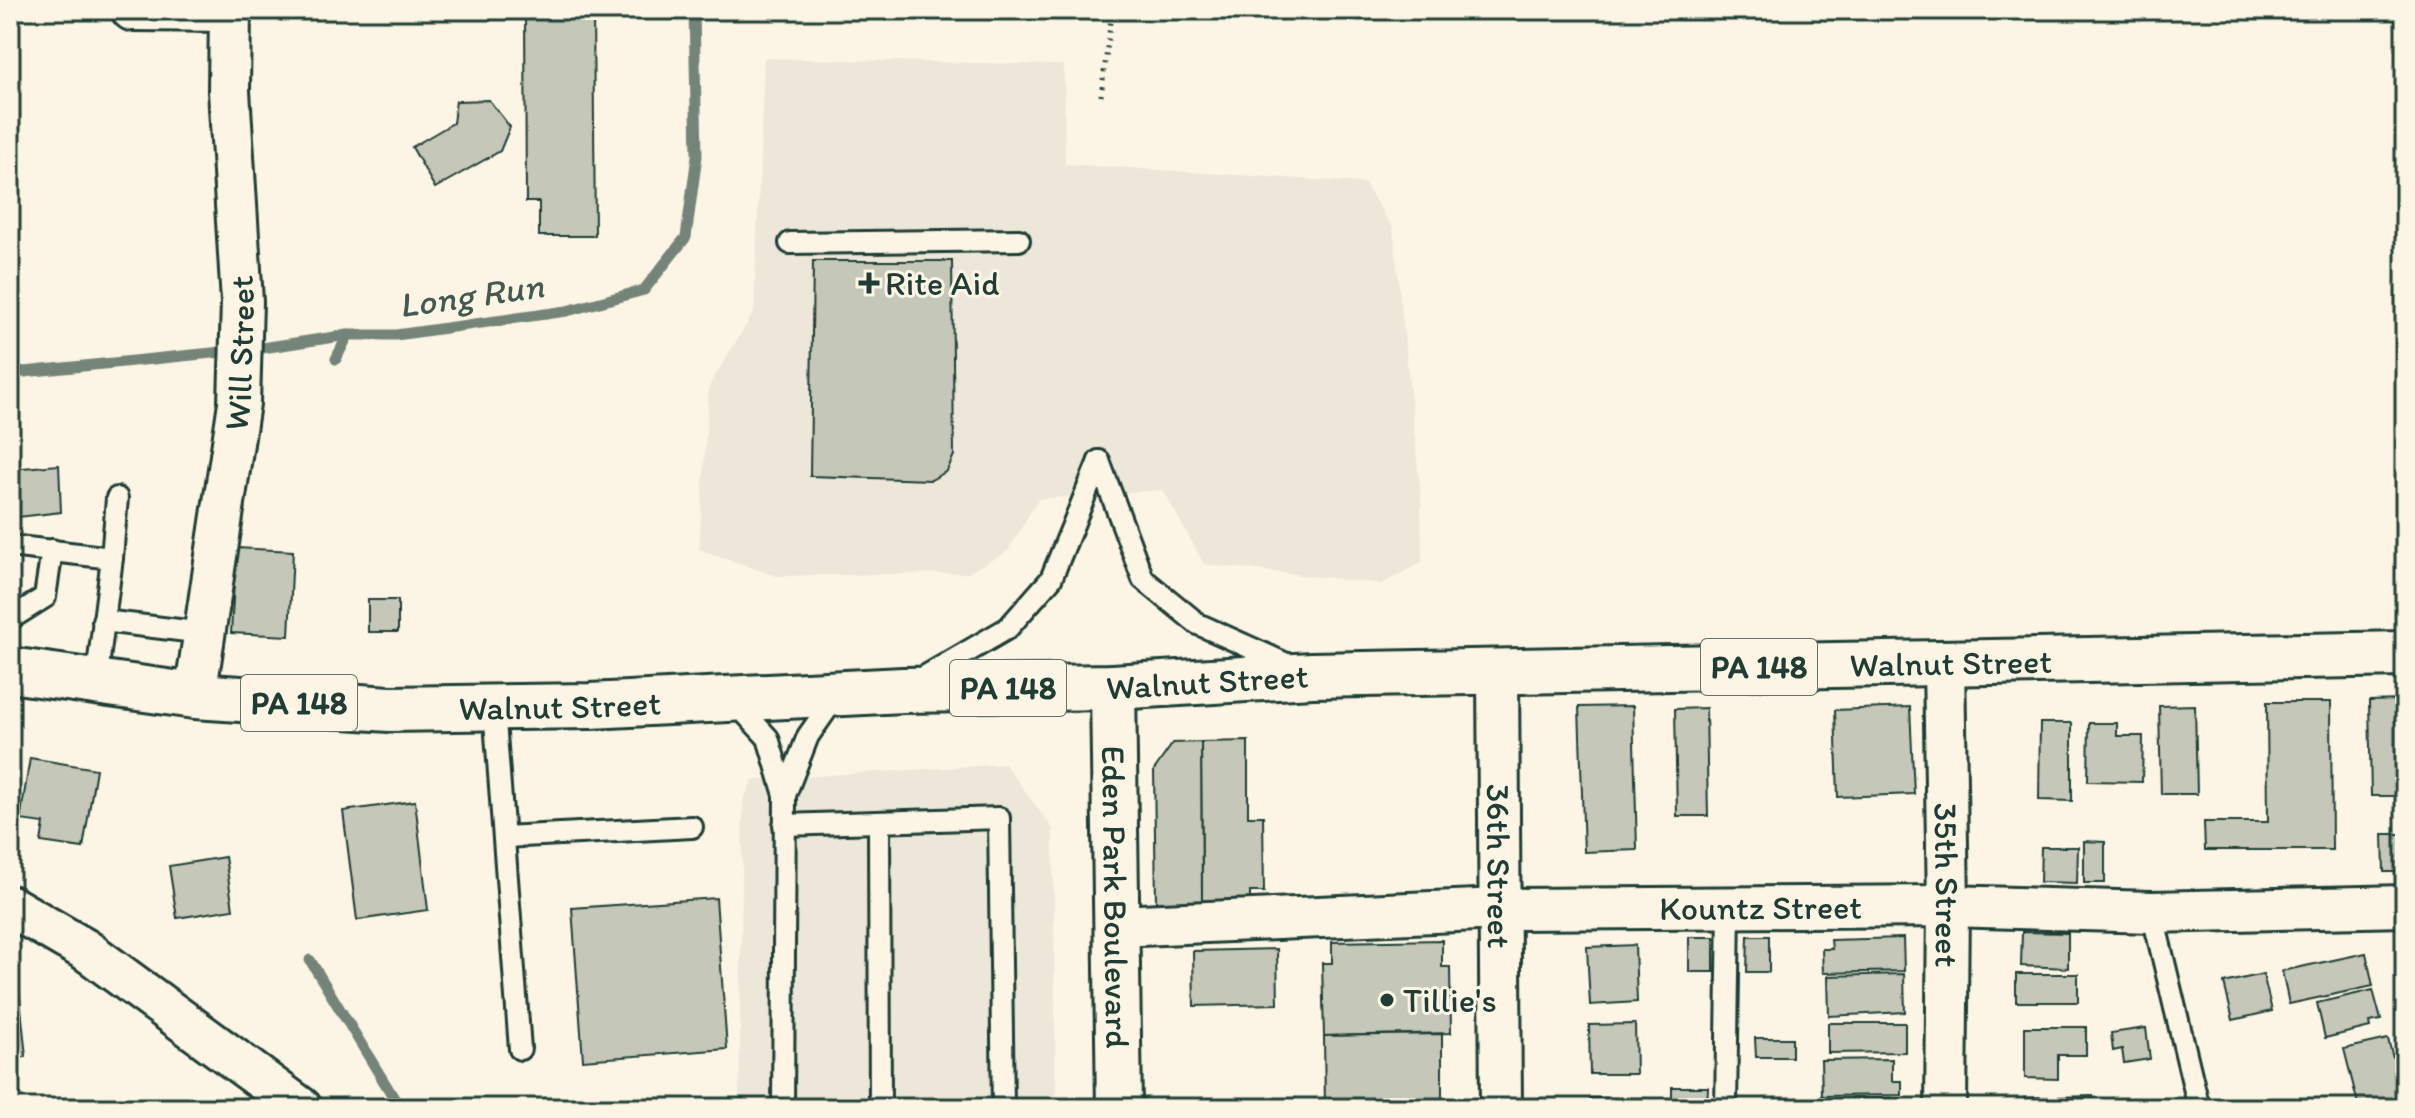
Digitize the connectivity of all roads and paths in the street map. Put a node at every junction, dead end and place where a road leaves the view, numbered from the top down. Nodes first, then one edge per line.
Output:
1 (132, 10) edge
2 (1112, 10) edge
3 (230, 11) edge
4 (1101, 96) dead end
5 (1019, 240) dead end
6 (790, 243) dead end
7 (117, 498) dead end
8 (10, 546) edge
9 (52, 550) junction
10 (112, 558) junction
11 (10, 619) edge
12 (103, 621) junction
13 (204, 633) junction
14 (2405, 654) edge
15 (1944, 663) junction
16 (10, 670) edge
17 (1498, 672) junction
18 (1312, 675) junction
19 (96, 683) junction
20 (1113, 687) junction
21 (903, 690) junction
22 (838, 693) junction
23 (195, 696) junction
24 (733, 699) junction
25 (494, 708) junction
26 (785, 795) junction
27 (879, 822) junction
28 (784, 825) junction
29 (692, 827) dead end
30 (504, 837) junction
31 (10, 906) edge
32 (1948, 906) junction
33 (1729, 908) junction
34 (1500, 909) junction
35 (2152, 912) junction
36 (2403, 912) edge
37 (1117, 926) junction
38 (520, 1049) dead end
39 (301, 1108) edge
40 (783, 1108) edge
41 (880, 1108) edge
42 (1003, 1108) edge
43 (1119, 1108) edge
44 (1501, 1108) edge
45 (1726, 1108) edge
46 (1946, 1108) edge
47 (2199, 1108) edge

1 - 3 street
2 - 4 path
3 - 13 street, Will Street
5 - 6 lane
7 - 10 lane
8 - 9 lane
9 - 10 lane
9 - 11 lane
10 - 12 lane
12 - 13 lane
12 - 19 lane
13 - 23 street, Will Street
14 - 15 main road, Walnut Street / PA 148
15 - 17 main road, Walnut Street / PA 148
15 - 32 street, 35th Street
16 - 19 main road, Walnut Street / PA 148
17 - 18 main road, Walnut Street / PA 148
17 - 34 street, 36th Street
18 - 20 main road, Walnut Street / PA 148
18 - 21 lane
19 - 23 main road, Walnut Street / PA 148
20 - 21 main road, Walnut Street / PA 148
20 - 37 main road, Eden Park Boulevard
21 - 22 main road, Walnut Street / PA 148
22 - 24 main road, Walnut Street / PA 148
22 - 26 lane
23 - 25 main road, Walnut Street / PA 148
24 - 25 main road, Walnut Street / PA 148
24 - 26 lane
25 - 30 lane
26 - 28 lane
27 - 28 lane
27 - 41 lane
27 - 42 lane
28 - 40 lane
29 - 30 lane
30 - 38 lane
31 - 39 street
32 - 33 street, Kountz Street
32 - 35 street, Kountz Street
32 - 46 street, 35th Street
33 - 34 street, Kountz Street
33 - 45 lane
34 - 37 street, Kountz Street
34 - 44 street, 36th Street
35 - 36 street, Kountz Street
35 - 47 lane
37 - 43 main road, Eden Park Boulevard

